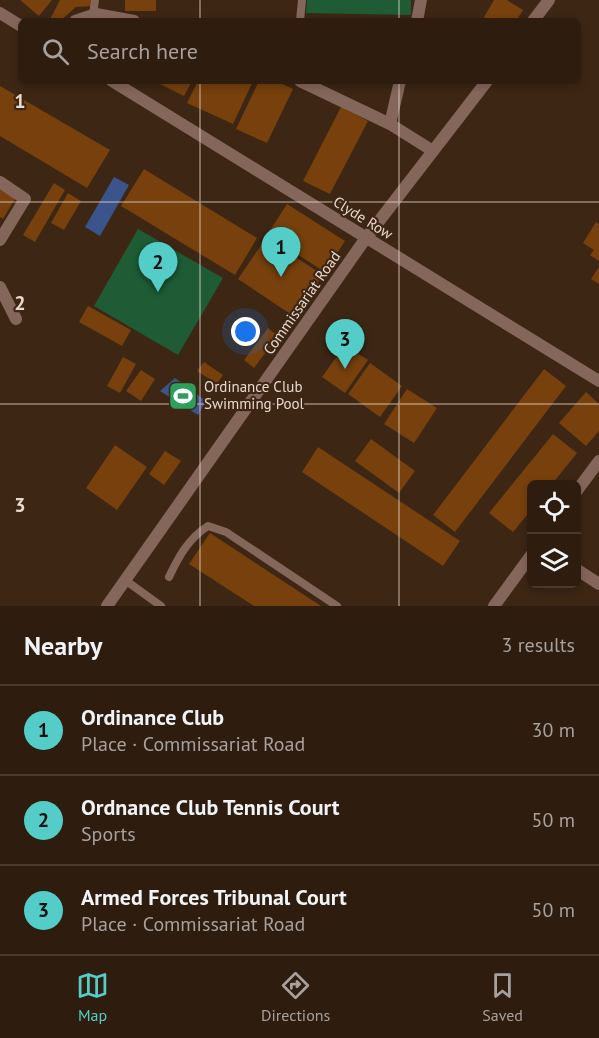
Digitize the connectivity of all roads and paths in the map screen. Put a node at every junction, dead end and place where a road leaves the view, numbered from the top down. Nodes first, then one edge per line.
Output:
1 (94, 0) edge
2 (302, 0) edge
3 (421, 0) edge
4 (549, 0) edge
5 (0, 13) edge
6 (93, 15) junction
7 (84, 18) edge
8 (114, 18) edge
9 (300, 18) edge
10 (418, 18) edge
11 (535, 18) edge
12 (18, 24) edge
13 (116, 84) edge
14 (306, 84) edge
15 (399, 84) edge
16 (485, 84) edge
17 (390, 124) junction
18 (433, 151) junction
19 (0, 182) edge
20 (366, 238) junction
21 (0, 240) edge
22 (0, 287) edge
23 (15, 319) dead end
24 (599, 381) edge
25 (599, 461) edge
26 (581, 485) edge
27 (527, 560) edge
28 (581, 572) edge
29 (169, 577) dead end
30 (125, 580) junction
31 (599, 584) edge
32 (107, 606) edge
33 (161, 606) edge
34 (337, 606) edge
35 (494, 606) edge

1 - 6 lane
2 - 9 lane
3 - 10 street
4 - 11 street
5 - 12 street
6 - 7 street
6 - 8 street
13 - 20 street, Clyde Row
14 - 17 street
15 - 17 street
16 - 18 street, Commissariat Road
17 - 18 street
18 - 20 street, Commissariat Road
19 - 21 street
20 - 24 street, Clyde Row
20 - 30 street, Commissariat Road
22 - 23 street
25 - 26 street
27 - 35 street
28 - 31 street
29 - 34 lane
30 - 32 street, Commissariat Road
30 - 33 lane

